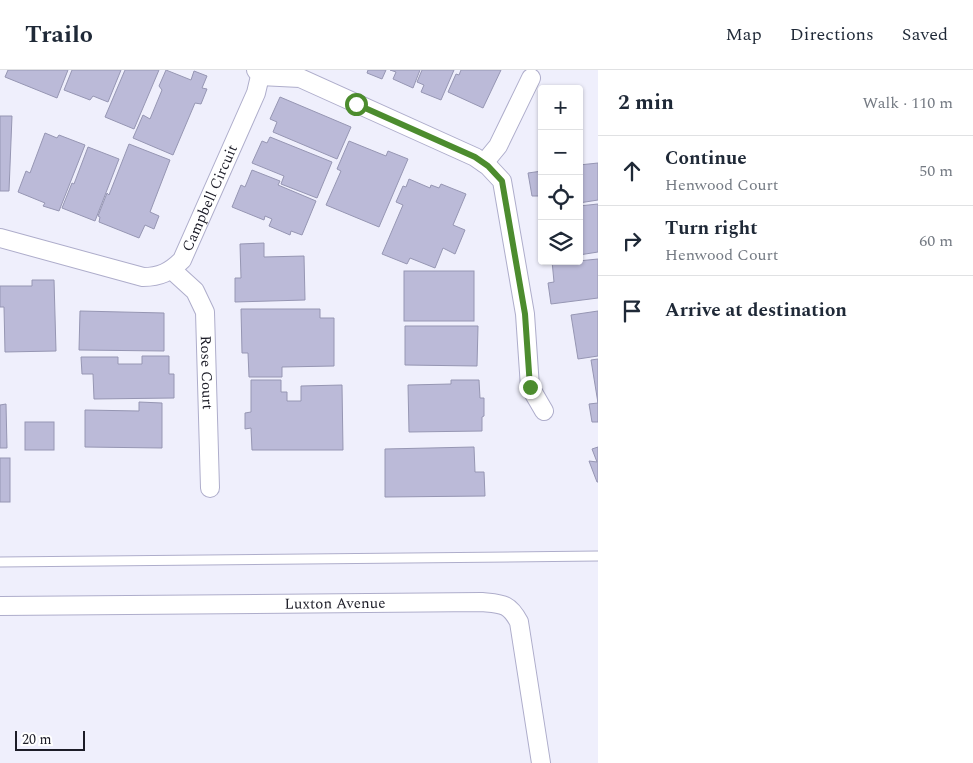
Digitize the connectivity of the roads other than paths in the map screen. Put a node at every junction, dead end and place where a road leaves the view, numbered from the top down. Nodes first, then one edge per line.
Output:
1 (258, 73) edge
2 (531, 78) dead end
3 (484, 163) junction
4 (0, 238) edge
5 (172, 270) junction
6 (544, 411) dead end
7 (210, 488) dead end
8 (598, 556) edge
9 (0, 562) edge
10 (0, 606) edge
11 (541, 763) edge

1 - 3 street
1 - 5 street, Campbell Circuit
2 - 3 street
3 - 6 street
4 - 5 street
5 - 7 street, Rose Court
8 - 9 lane
10 - 11 street, Luxton Avenue

